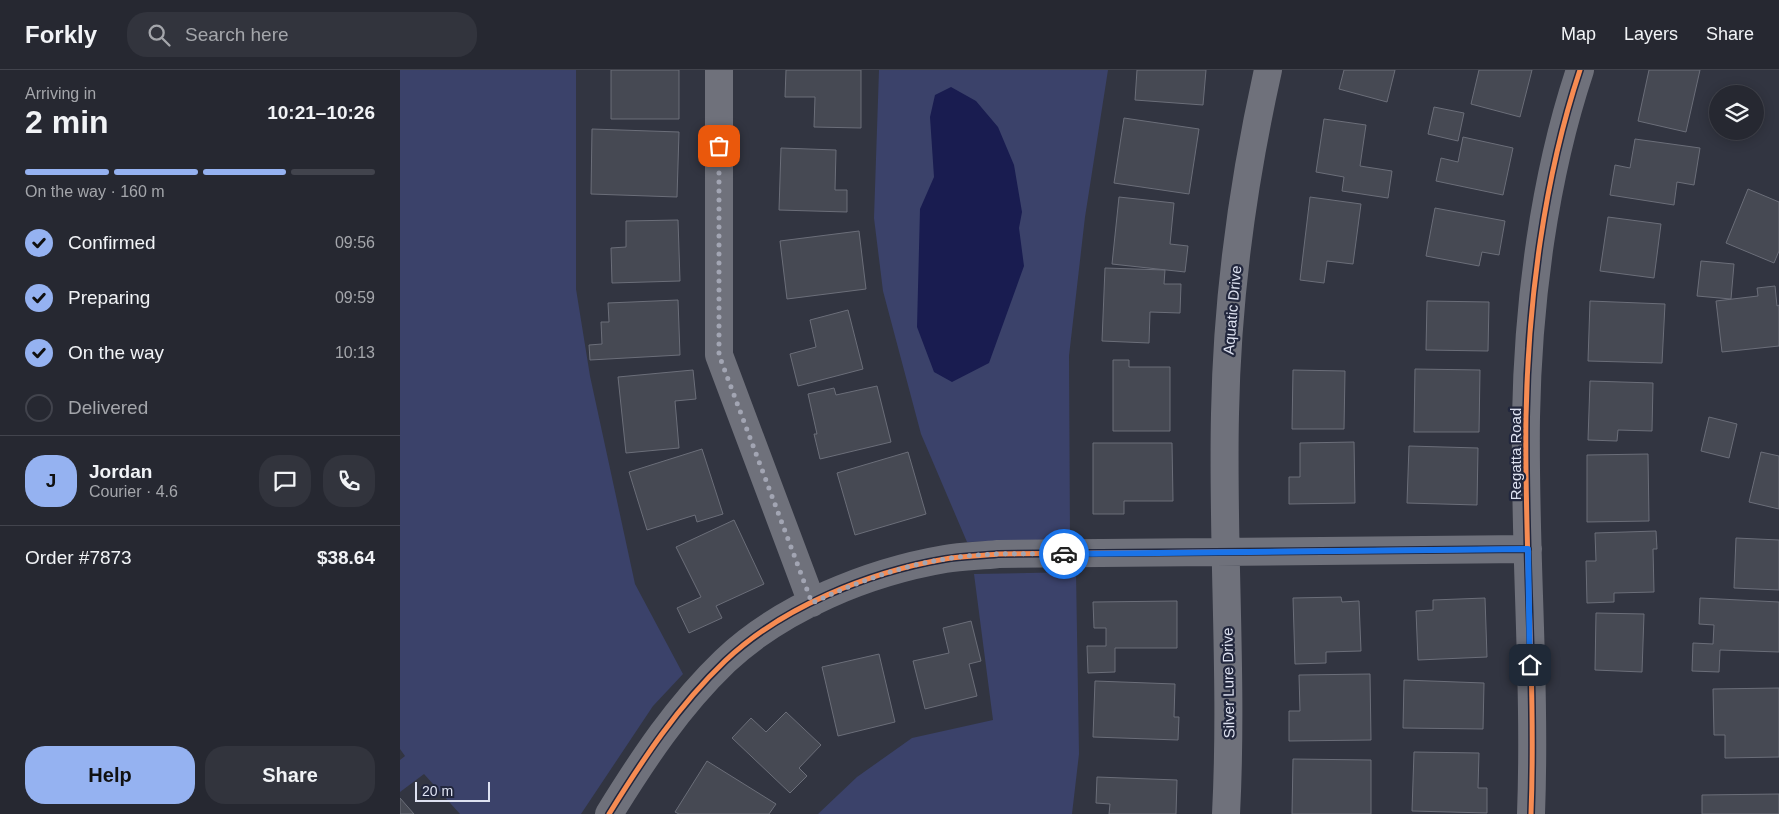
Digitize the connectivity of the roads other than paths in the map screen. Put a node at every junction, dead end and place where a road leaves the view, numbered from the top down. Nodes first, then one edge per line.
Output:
1 (719, 70) edge
2 (1268, 70) edge
3 (1580, 70) edge
4 (1528, 549) junction
5 (1225, 553) junction
6 (812, 603) junction
7 (609, 814) edge
8 (1226, 814) edge
9 (1531, 814) edge

1 - 6 street
2 - 5 street, Aquatic Drive
3 - 4 street, Regatta Road
4 - 5 street
4 - 9 street, Regatta Road
5 - 6 street
5 - 8 street, Silver Lure Drive
6 - 7 street

